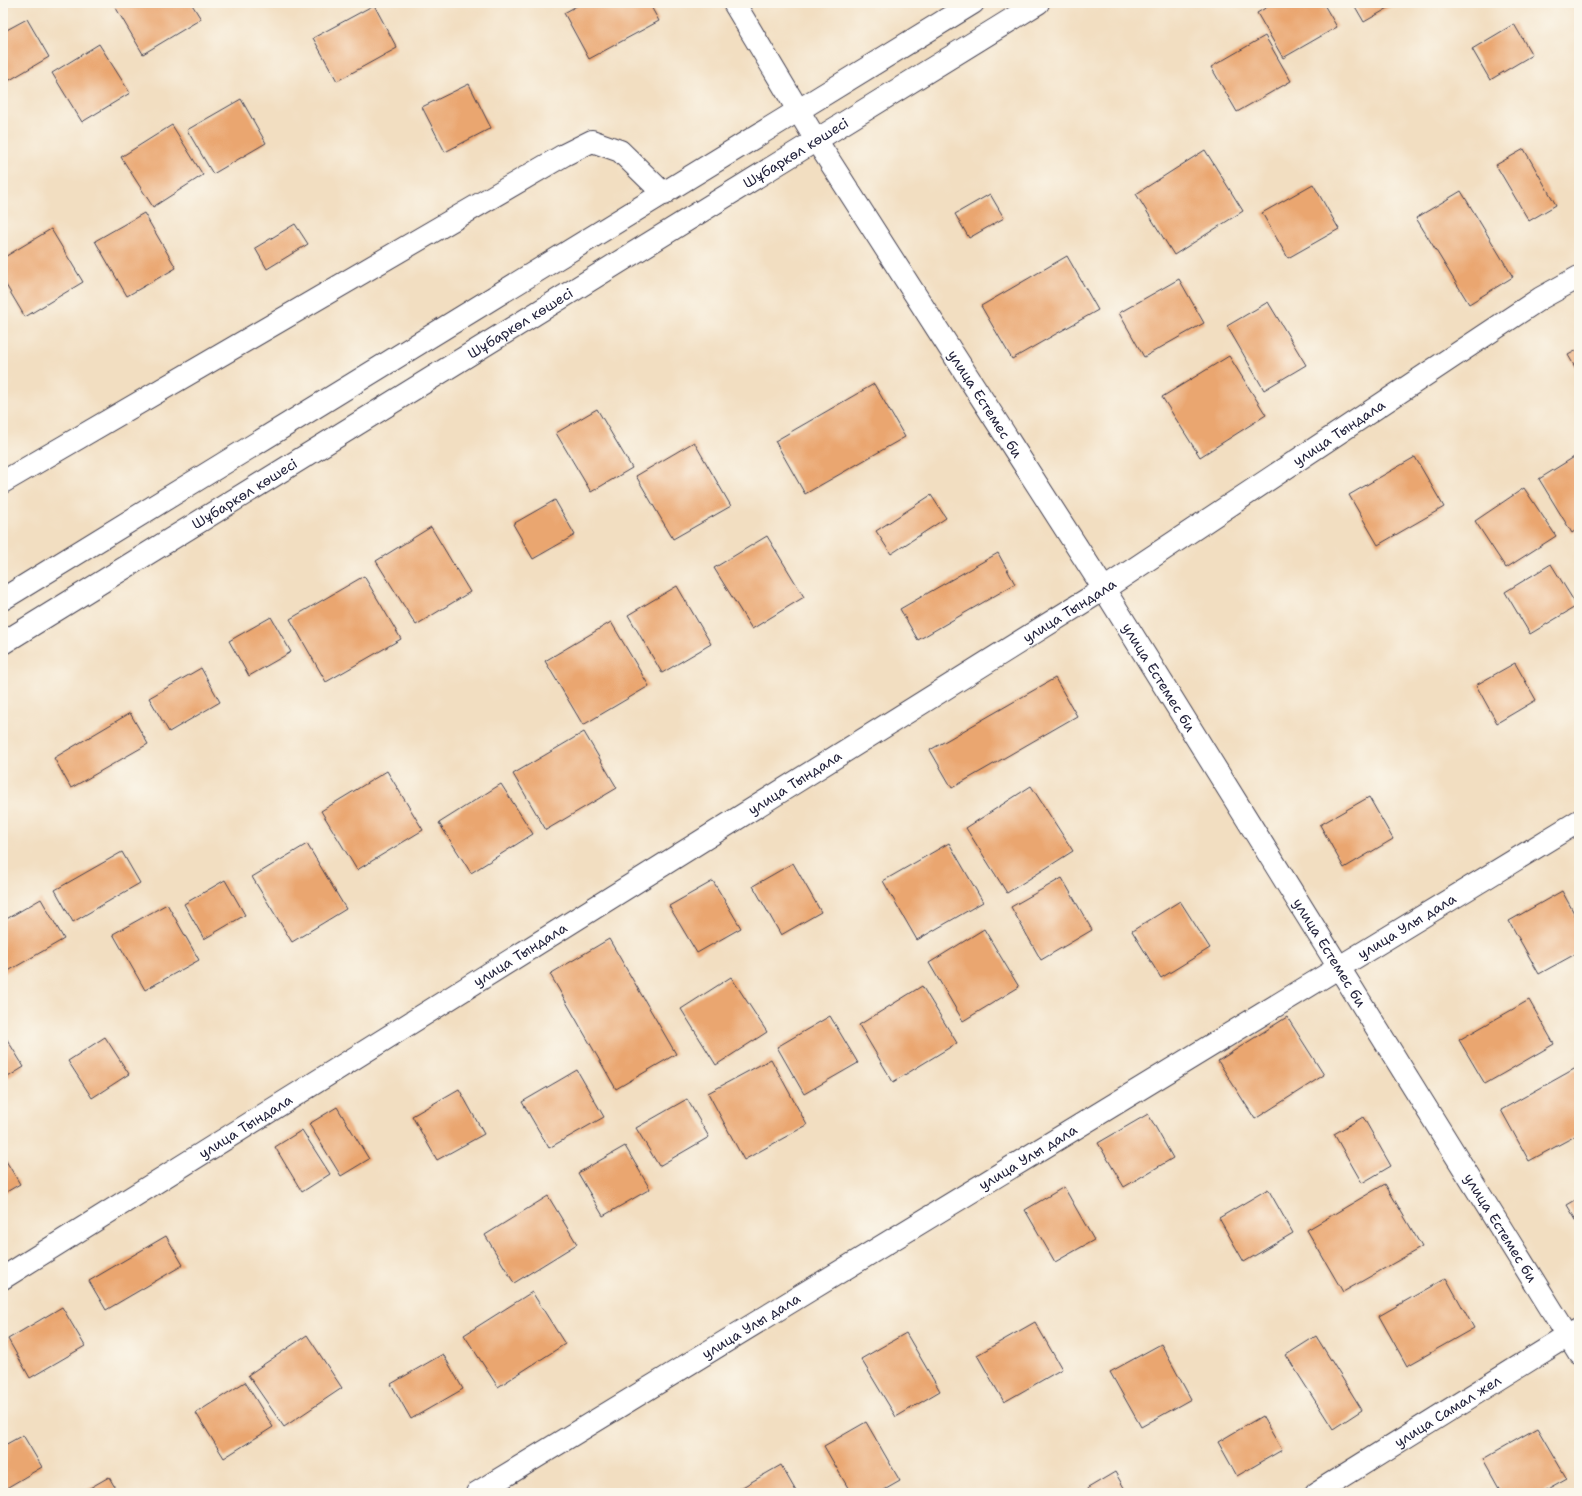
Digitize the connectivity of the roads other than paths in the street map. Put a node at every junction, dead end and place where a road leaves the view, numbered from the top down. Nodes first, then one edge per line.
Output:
1 (734, 3) edge
2 (973, 3) edge
3 (1038, 3) edge
4 (798, 110) junction
5 (816, 140) junction
6 (664, 194) junction
7 (1579, 277) edge
8 (3, 482) edge
9 (1104, 589) junction
10 (3, 600) edge
11 (3, 643) edge
12 (1579, 822) edge
13 (1340, 968) junction
14 (3, 1278) edge
15 (1575, 1340) edge
16 (477, 1493) edge
17 (1316, 1493) edge

1 - 4 street, улица Естемес би
2 - 4 street
3 - 5 street, Шұбаркөл көшесі
4 - 5 street, улица Естемес би
4 - 6 street
5 - 9 street, улица Естемес би
5 - 11 street, Шұбаркөл көшесі
6 - 8 street
6 - 10 street
7 - 9 street, улица Тындала
9 - 13 street, улица Естемес би
9 - 14 street, улица Тындала
12 - 13 street, улица Улы дала
13 - 15 street, улица Естемес би
13 - 16 street, улица Улы дала
15 - 17 street, улица Самал жел

